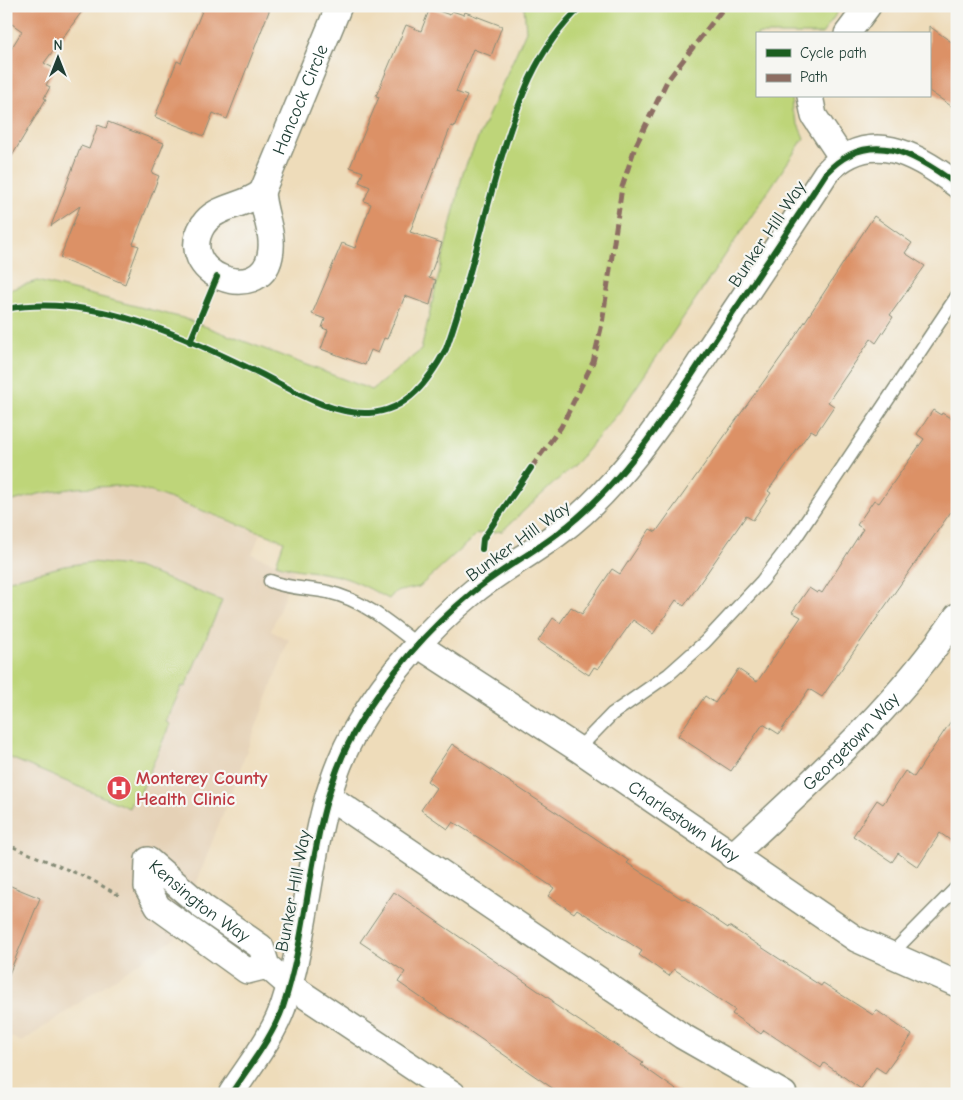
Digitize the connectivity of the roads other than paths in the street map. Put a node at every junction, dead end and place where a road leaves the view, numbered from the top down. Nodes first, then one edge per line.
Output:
1 (339, 6) edge
2 (868, 6) edge
3 (848, 32) edge
4 (810, 98) edge
5 (842, 158) junction
6 (957, 185) edge
7 (262, 192) dead end
8 (957, 296) edge
9 (270, 581) dead end
10 (957, 616) edge
11 (418, 644) junction
12 (578, 749) junction
13 (328, 796) junction
14 (732, 856) junction
15 (957, 887) edge
16 (891, 954) junction
17 (267, 966) junction
18 (289, 984) junction
19 (957, 984) edge
20 (231, 1094) edge
21 (453, 1094) edge
22 (784, 1094) edge

1 - 7 street, Hancock Circle
2 - 3 street
4 - 5 street
5 - 6 street, Bunker Hill Way
5 - 11 street, Bunker Hill Way
8 - 12 lane
9 - 11 lane
10 - 14 street, Georgetown Way
11 - 12 street, Charlestown Way
11 - 13 street, Bunker Hill Way
12 - 14 street, Charlestown Way
13 - 18 street, Bunker Hill Way
13 - 22 street
14 - 16 street, Charlestown Way
15 - 16 lane
16 - 19 street, Charlestown Way
17 - 17 street, Kensington Way
17 - 18 street, Kensington Way
18 - 20 street, Bunker Hill Way
18 - 21 street, Kensington Way

